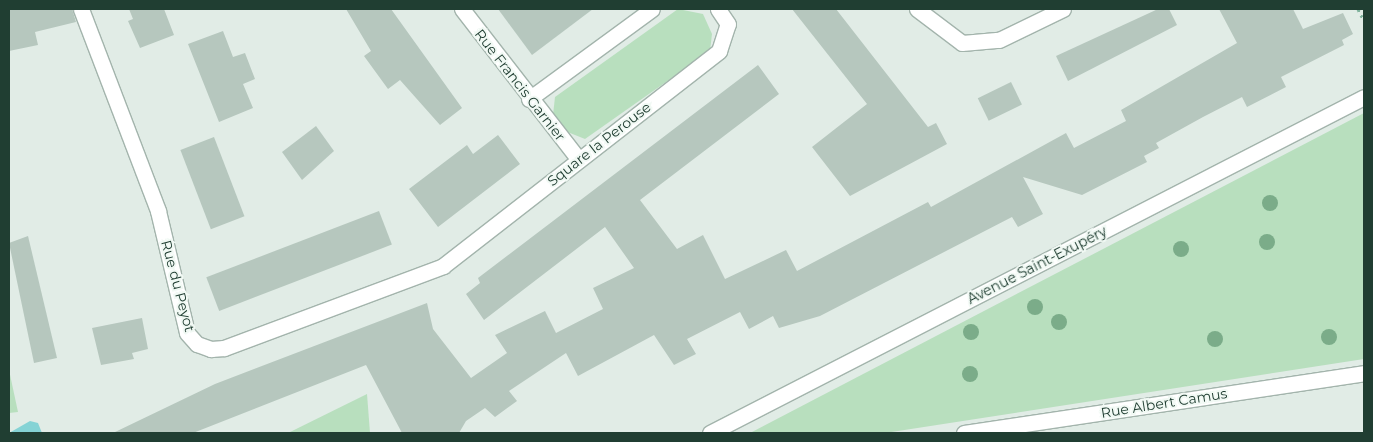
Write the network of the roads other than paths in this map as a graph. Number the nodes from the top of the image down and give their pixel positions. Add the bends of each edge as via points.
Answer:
1 (81, 9) edge
2 (462, 9) edge
3 (652, 9) edge
4 (718, 9) edge
5 (917, 9) edge
6 (1063, 9) edge
7 (1364, 98) edge
8 (529, 99) junction
9 (579, 160) junction
10 (442, 266) joint
11 (1364, 373) edge
12 (710, 433) edge
13 (964, 433) edge

1 - 10 street, Rue du Peyot via 158,211 187,333 197,344 224,348
2 - 8 street, Rue Francis Garnier
3 - 8 street
4 - 9 street, Square la Perouse via 728,24 719,51
5 - 6 street via 962,43 999,40
7 - 12 street, Avenue Saint-Exupéry
8 - 9 street, Rue Francis Garnier
9 - 10 street, Square la Perouse
11 - 13 street, Rue Albert Camus

